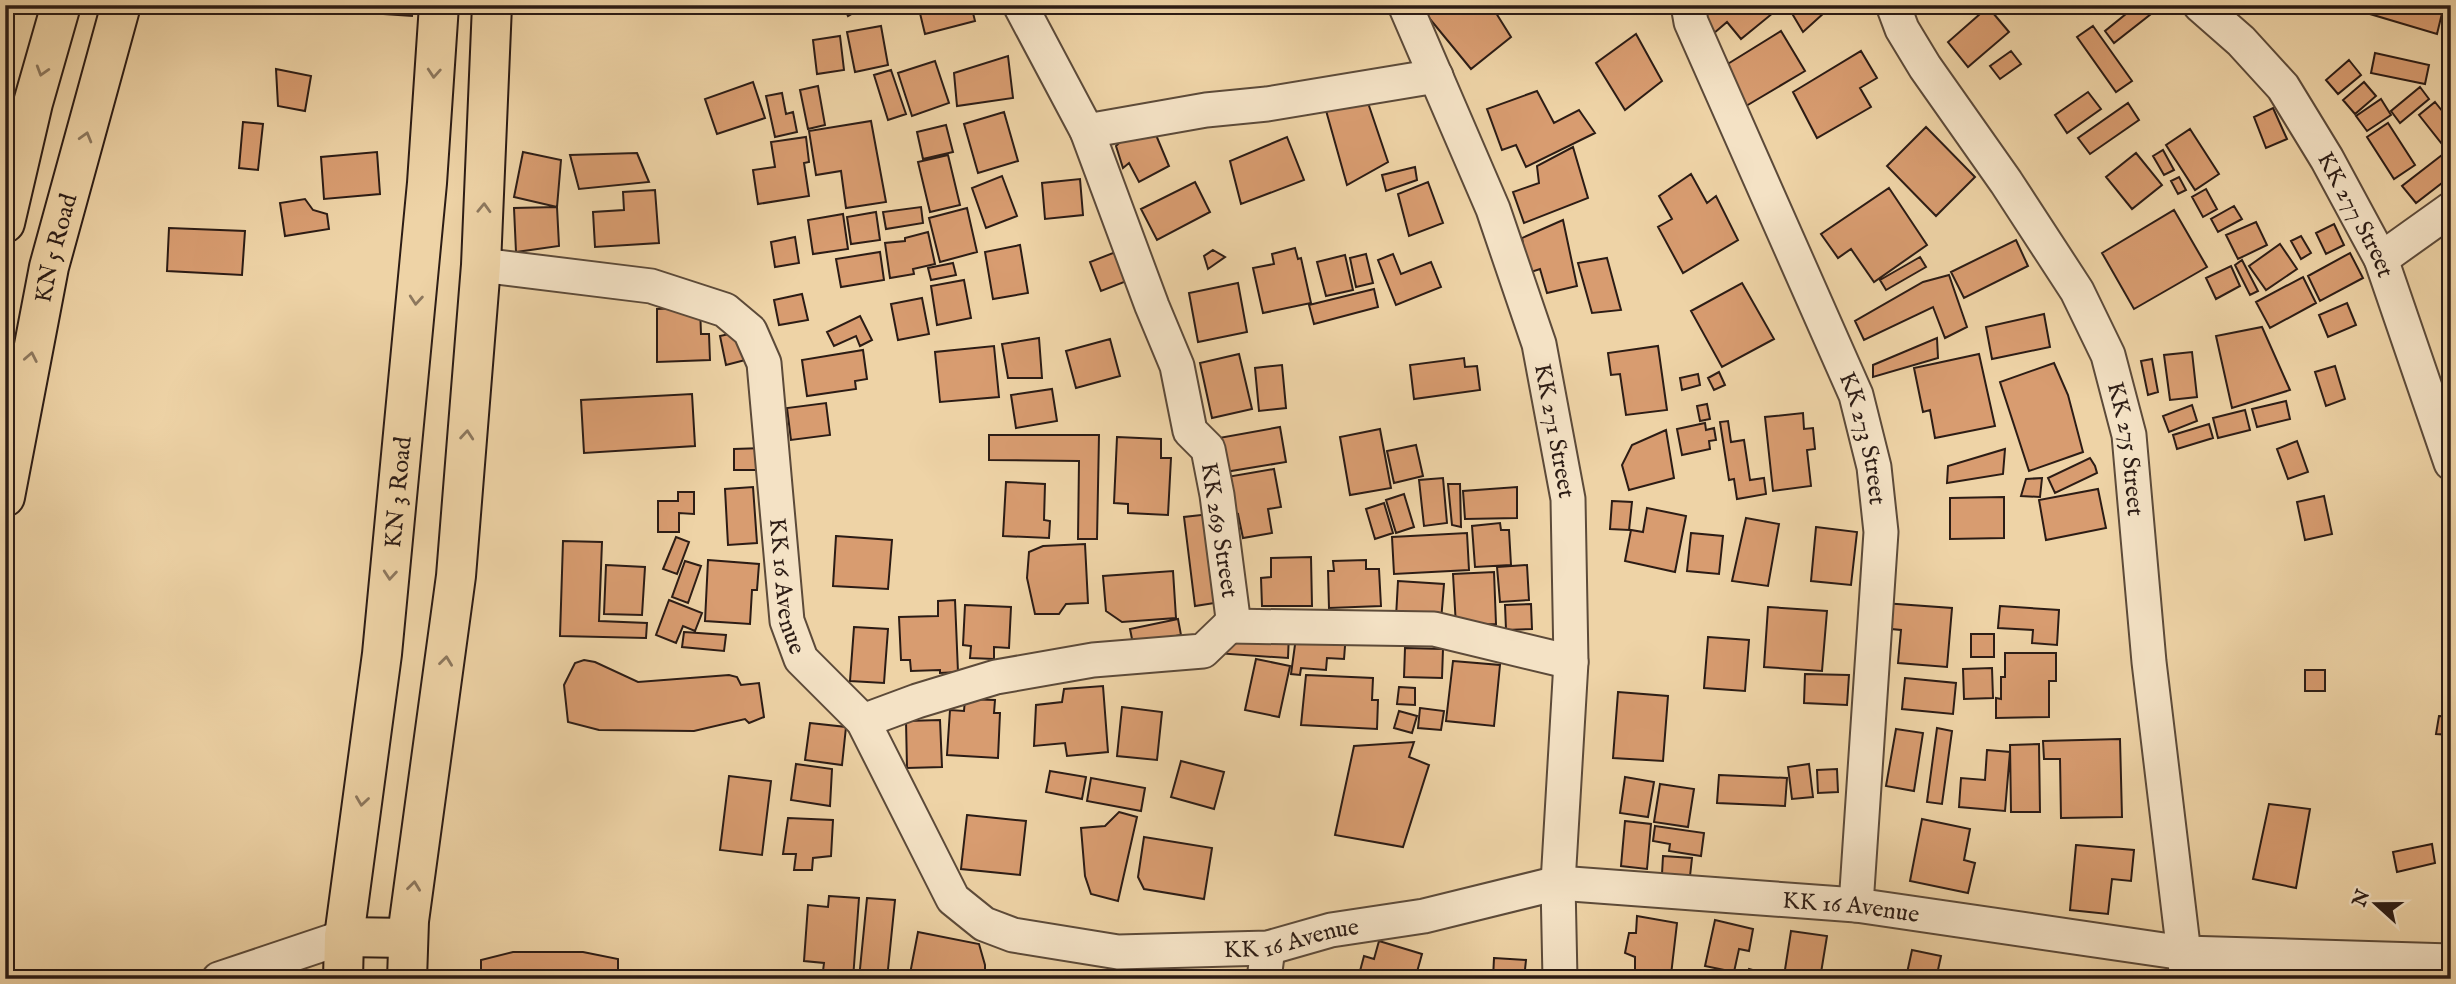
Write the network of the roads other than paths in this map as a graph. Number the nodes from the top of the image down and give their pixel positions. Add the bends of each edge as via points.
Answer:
1 (61, 5) edge
2 (121, 5) edge
3 (439, 5) edge
4 (492, 5) edge
5 (1020, 5) edge
6 (1405, 5) edge
7 (1688, 5) edge
8 (1893, 5) edge
9 (2200, 5) edge
10 (1436, 76) junction
11 (1087, 131) junction
12 (2451, 209) edge
13 (5, 223) edge
14 (2381, 259) junction
15 (481, 265) junction
16 (2451, 463) edge
17 (5, 497) edge
18 (1229, 626) junction
19 (1571, 663) junction
20 (863, 721) junction
21 (1559, 883) junction
22 (1856, 905) junction
23 (344, 937) junction
24 (408, 938) junction
25 (2451, 961) edge
26 (1266, 964) edge
27 (2185, 966) edge
28 (219, 979) edge
29 (343, 979) edge
30 (407, 979) edge
31 (1560, 979) edge

1 -> 13 main road
17 -> 2 main road, KN 5 Road via 49,267
3 -> 23 main road, KN 3 Road via 427,183 382,654
15 -> 4 main road
5 - 11 street, KK 269 Street
6 - 10 street, KK 271 Street
7 - 22 street, KK 273 Street via 1691,22 1856,395 1874,467 1881,532
8 - 27 street, KK 275 Street via 1925,67 2077,292 2108,355 2129,435 2149,662
9 - 14 street, KK 277 Street via 2283,87
10 - 11 street
10 - 19 street, KK 271 Street via 1493,209 1539,344 1568,499
11 - 18 street, KK 269 Street via 1177,366 1190,431 1208,449 1232,595
12 - 14 street
14 - 16 street, KK 277 Street
15 - 20 street, KK 16 Avenue via 651,286 725,310 750,331 764,363 787,621 801,659
24 -> 15 main road via 456,576
18 - 19 street via 1434,629
18 - 20 street, KK 269 Street via 1203,651 1093,660 996,677
19 - 21 street, KK 271 Street
20 - 26 street, KK 16 Avenue via 953,899 984,924 1013,935 1118,952
21 - 22 street, KK 16 Avenue
21 - 26 street, KK 16 Avenue via 1424,916 1331,930
21 - 31 street, KK 271 Street
22 - 27 street, KK 16 Avenue
23 - 24 main road
23 - 28 street
23 - 29 main road, KN 3 Road
24 - 30 main road
25 - 27 street, KK 16 Avenue

